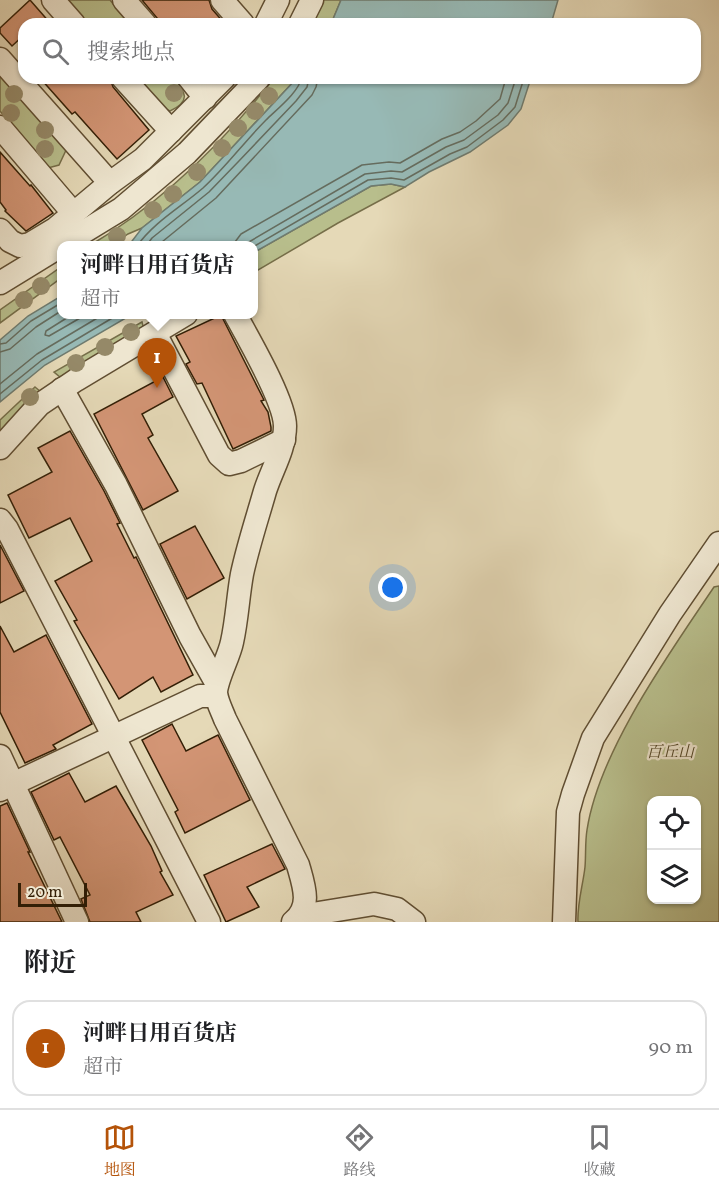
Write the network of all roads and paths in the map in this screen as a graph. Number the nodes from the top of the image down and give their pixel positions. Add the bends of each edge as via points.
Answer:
1 (52, 0) edge
2 (124, 0) edge
3 (222, 0) edge
4 (278, 0) edge
5 (312, 0) edge
6 (68, 18) edge
7 (140, 18) edge
8 (238, 18) edge
9 (269, 18) edge
10 (303, 18) edge
11 (0, 58) edge
12 (18, 78) edge
13 (23, 84) edge
14 (128, 84) edge
15 (194, 84) edge
16 (218, 84) edge
17 (253, 84) edge
18 (205, 98) junction
19 (0, 127) edge
20 (171, 131) junction
21 (110, 183) junction
22 (74, 214) junction
23 (0, 230) edge
24 (66, 241) edge
25 (57, 247) edge
26 (0, 282) edge
27 (179, 319) edge
28 (237, 319) edge
29 (155, 333) junction
30 (62, 389) junction
31 (284, 440) junction
32 (0, 448) edge
33 (0, 520) edge
34 (719, 543) edge
35 (217, 690) junction
36 (114, 735) junction
37 (0, 756) edge
38 (7, 786) edge
39 (297, 919) edge
40 (78, 922) edge
41 (209, 922) edge
42 (414, 922) edge
43 (564, 922) edge

1 - 6 street
2 - 7 street
3 - 8 street
4 - 9 street
5 - 10 street
11 - 12 street
13 - 21 street
14 - 20 street
15 - 18 street
16 - 18 street
17 - 24 street via 187,153 129,202
18 - 20 street
19 - 22 street
20 - 21 street via 143,159
21 - 22 street
22 - 23 street via 55,229 21,246
25 - 26 street
27 - 29 street
28 - 31 street via 279,403 285,424
29 - 30 street
29 - 31 street via 219,455 229,464
30 - 32 street via 39,405
30 - 35 street via 116,485
31 - 35 street via 250,538 234,634
33 - 36 street
34 - 43 street via 593,738 568,812
35 - 36 street
35 - 39 street via 225,719 298,865 305,904
36 - 38 street
36 - 41 street
37 - 38 street
38 - 40 street
39 - 42 street via 374,904 397,909

